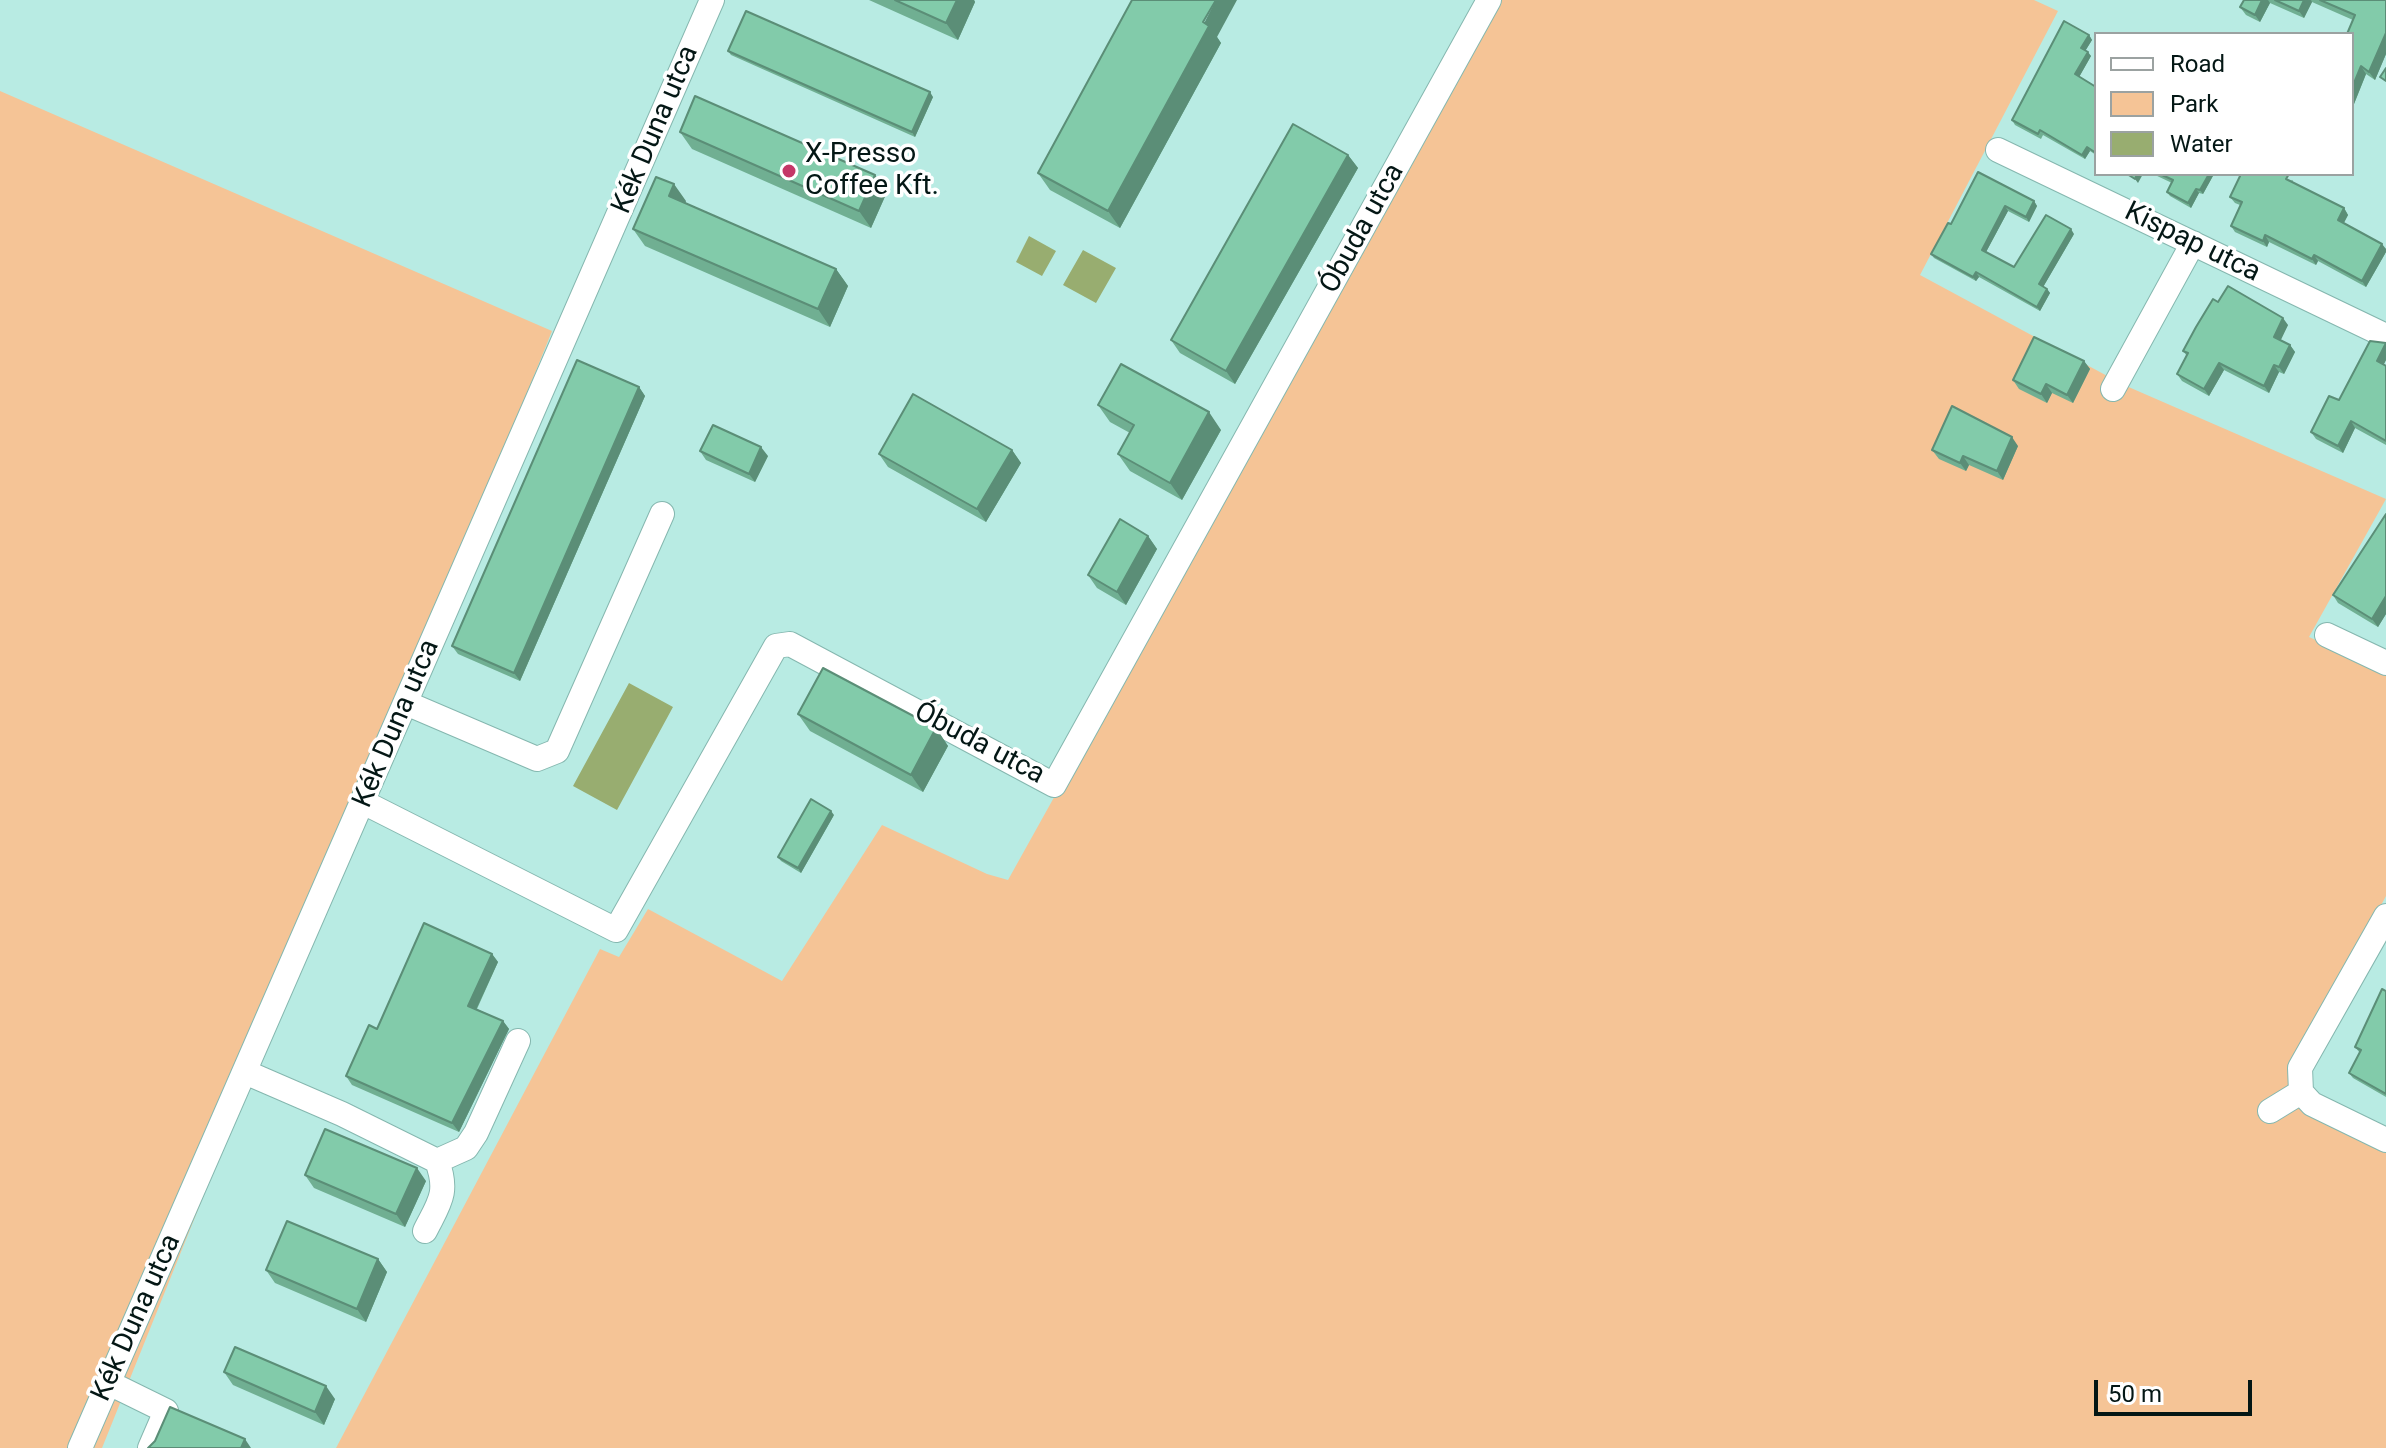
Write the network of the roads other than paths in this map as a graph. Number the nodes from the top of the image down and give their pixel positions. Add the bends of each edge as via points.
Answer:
1 (712, 0) edge
2 (1489, 0) edge
3 (1998, 150) dead end
4 (2193, 243) junction
5 (2386, 336) edge
6 (2113, 389) dead end
7 (662, 514) dead end
8 (2327, 635) dead end
9 (2386, 663) edge
10 (406, 703) junction
11 (363, 802) junction
12 (2386, 916) edge
13 (518, 1041) dead end
14 (245, 1072) junction
15 (2301, 1092) junction
16 (2270, 1111) dead end
17 (2386, 1140) edge
18 (437, 1161) junction
19 (425, 1231) dead end
20 (109, 1383) junction
21 (80, 1448) edge
22 (150, 1448) edge

1 - 10 street, Kék Duna utca
2 - 11 street, Óbuda utca via 1054,785 790,644 776,646 616,930
3 - 4 street, Kispap utca
4 - 5 street, Kispap utca
4 - 6 street
7 - 10 street via 557,751 537,759
8 - 9 street
10 - 11 street, Kék Duna utca
11 - 14 street, Kék Duna utca
12 - 15 street via 2300,1068
13 - 18 street via 466,1148
14 - 18 street
14 - 20 street, Kék Duna utca
15 - 16 street
15 - 17 street via 2312,1104
18 - 19 street via 443,1196
20 - 21 street, Kék Duna utca
20 - 22 street via 166,1411

